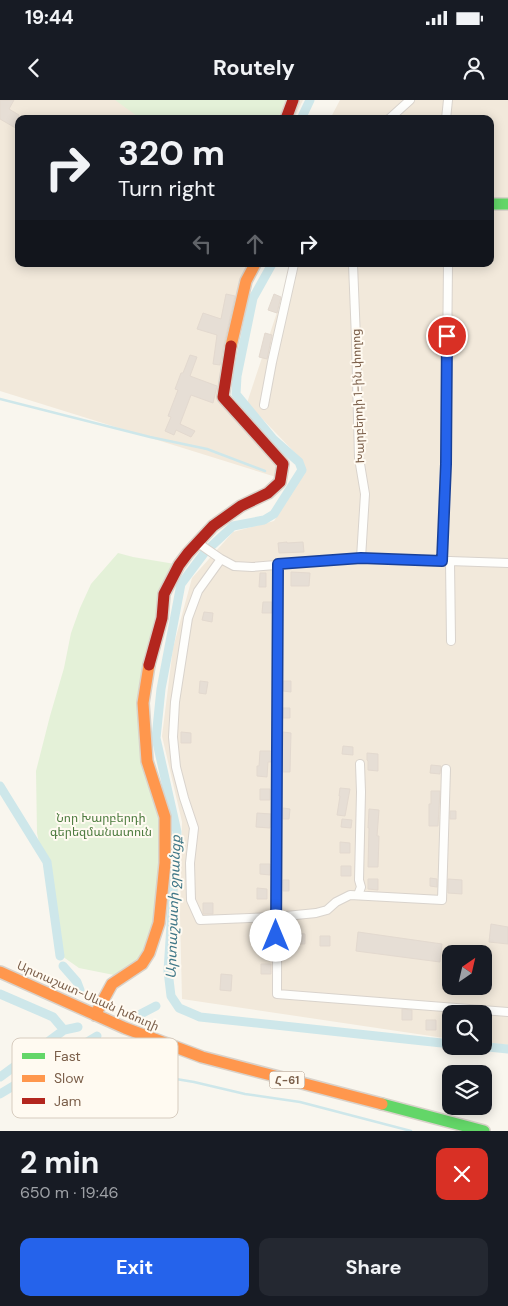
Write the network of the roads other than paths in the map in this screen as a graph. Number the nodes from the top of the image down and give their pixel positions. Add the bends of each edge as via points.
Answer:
1 (293, 100) edge
2 (410, 100) edge
3 (448, 100) edge
4 (287, 115) edge
5 (393, 115) edge
6 (446, 115) edge
7 (494, 204) edge
8 (508, 204) edge
9 (254, 267) edge
10 (293, 267) edge
11 (353, 267) edge
12 (448, 267) edge
13 (264, 405) dead end
14 (198, 544) junction
15 (361, 558) junction
16 (221, 559) junction
17 (442, 561) junction
18 (450, 561) junction
19 (508, 563) edge
20 (278, 564) junction
21 (451, 641) dead end
22 (360, 764) dead end
23 (446, 769) dead end
24 (358, 895) junction
25 (276, 917) junction
26 (0, 972) edge
27 (508, 1012) edge
28 (95, 1015) junction
29 (148, 1038) edge
30 (178, 1049) edge
31 (484, 1131) edge

1 - 4 street
2 - 5 street
3 - 6 street
7 - 8 street
9 - 14 street via 246,281 223,397 283,464 280,482 268,493 241,506 213,526
10 - 13 street
11 - 15 street, Խարբերդի 1-ին փողոց via 359,458 365,494
12 - 17 street
14 - 16 street
14 - 28 street via 179,565 164,594 162,618 143,703 147,761 165,817 165,863 159,923 150,953 142,964 112,984
15 - 17 street
15 - 20 street
16 - 20 street via 234,566
16 - 25 street via 198,591 188,618 175,702 173,737 176,767 194,828 190,863 191,900 200,920
17 - 18 street
18 - 19 street
18 - 21 street
20 - 25 street
22 - 24 street via 361,887
23 - 24 street via 442,900
24 - 25 street via 350,895 316,914
25 - 27 street via 277,994
26 - 28 street, Արտաշատ-Սևան խճուղի / Հ-61
28 - 29 street, Արտաշատ-Սևան խճուղի / Հ-61
30 - 31 street, Արտաշատ-Սևան խճուղի / Հ-61

